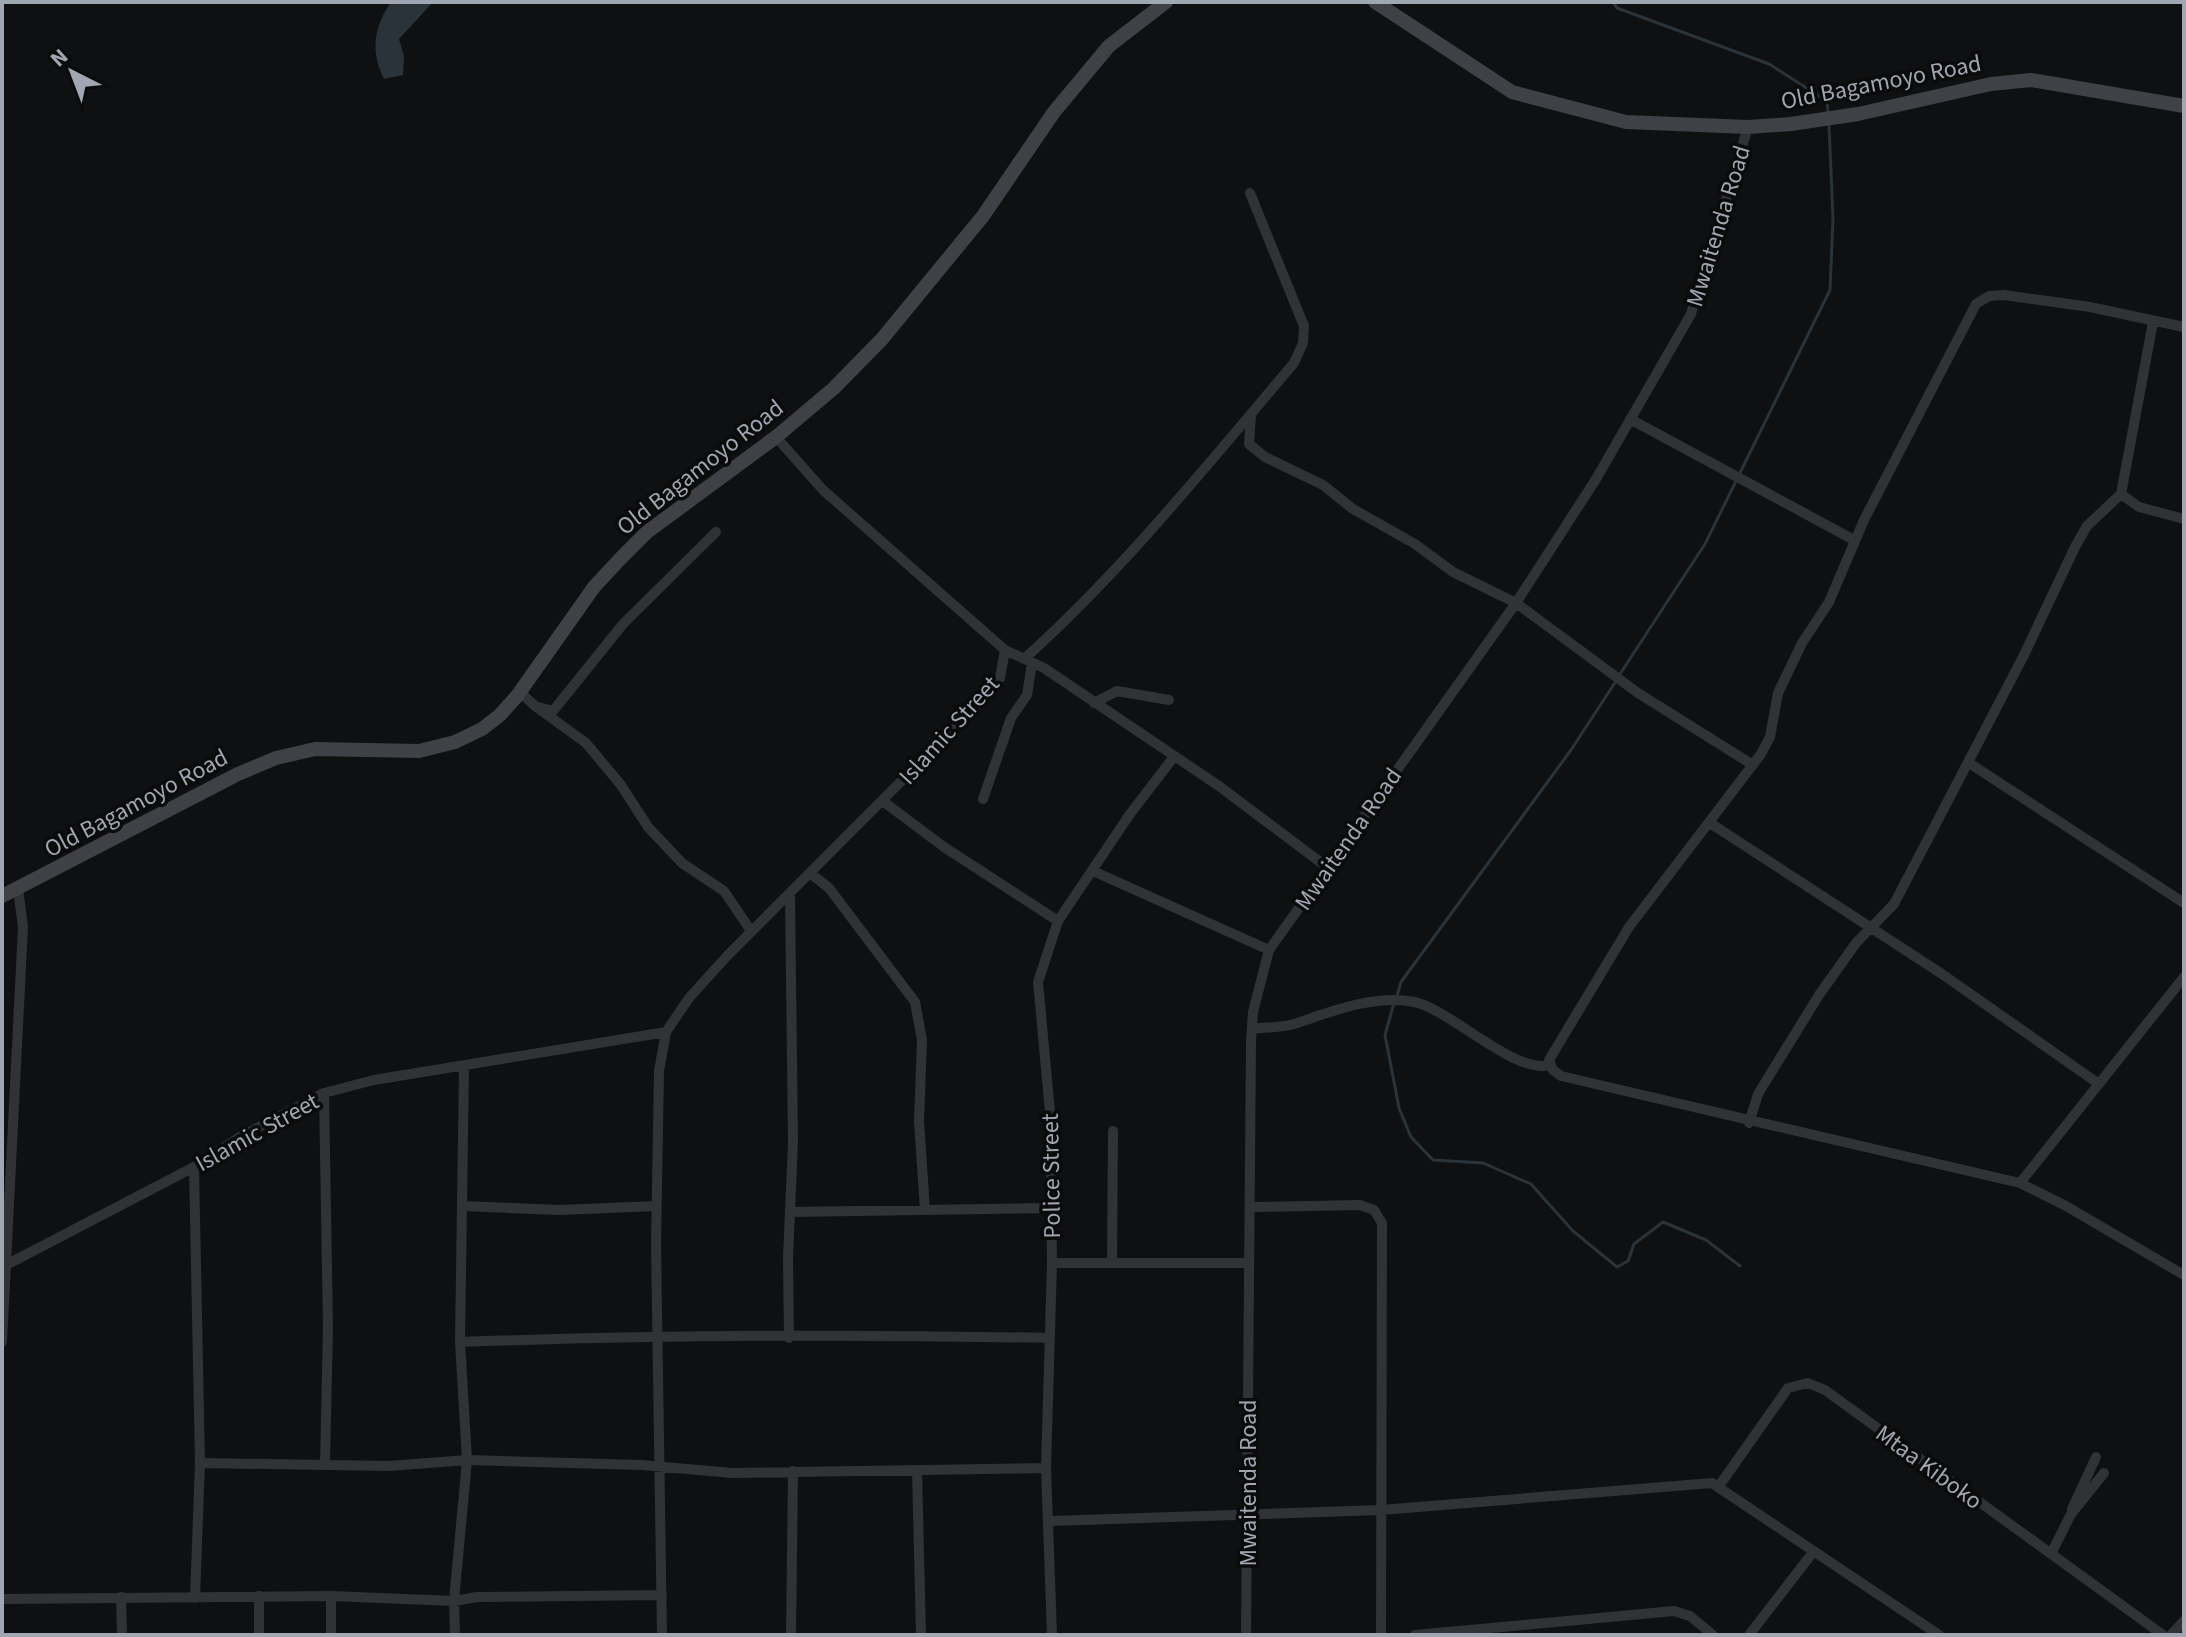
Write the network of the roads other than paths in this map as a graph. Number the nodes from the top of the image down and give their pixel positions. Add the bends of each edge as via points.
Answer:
1 (1166, 2) edge
2 (1375, 2) edge
3 (2184, 106) edge
4 (1748, 127) junction
5 (1250, 193) dead end
6 (2153, 322) junction
7 (2184, 327) edge
8 (1251, 414) junction
9 (1630, 419) junction
10 (776, 437) junction
11 (2121, 494) junction
12 (2184, 519) edge
13 (716, 532) dead end
14 (1854, 540) junction
15 (1516, 603) junction
16 (1005, 650) junction
17 (1028, 661) junction
18 (520, 692) junction
19 (1169, 700) dead end
20 (1094, 703) junction
21 (535, 706) junction
22 (1173, 758) junction
23 (1969, 763) junction
24 (1753, 765) junction
25 (983, 799) dead end
26 (884, 802) junction
27 (1710, 823) junction
28 (1328, 868) junction
29 (1093, 871) junction
30 (810, 873) junction
31 (18, 889) junction
32 (2, 896) edge
33 (790, 896) junction
34 (2184, 903) edge
35 (1058, 921) junction
36 (1871, 928) junction
37 (751, 931) junction
38 (1269, 950) junction
39 (2184, 977) edge
40 (1252, 1029) junction
41 (666, 1032) junction
42 (1550, 1065) junction
43 (464, 1067) junction
44 (2099, 1084) junction
45 (324, 1093) junction
46 (1749, 1123) junction
47 (1113, 1131) dead end
48 (194, 1167) junction
49 (7, 1175) edge
50 (2020, 1183) junction
51 (463, 1206) junction
52 (657, 1206) junction
53 (1252, 1207) junction
54 (1049, 1208) junction
55 (925, 1210) junction
56 (790, 1212) junction
57 (1112, 1262) junction
58 (1052, 1263) junction
59 (1249, 1263) junction
60 (8, 1264) junction
61 (2184, 1275) edge
62 (660, 1335) junction
63 (789, 1338) junction
64 (1050, 1338) junction
65 (2, 1342) edge
66 (460, 1342) junction
67 (2096, 1457) dead end
68 (467, 1460) junction
69 (200, 1463) junction
70 (325, 1464) junction
71 (661, 1467) junction
72 (1046, 1468) junction
73 (917, 1470) junction
74 (793, 1471) junction
75 (2104, 1473) dead end
76 (1719, 1486) junction
77 (1381, 1510) junction
78 (1249, 1513) junction
79 (2071, 1514) junction
80 (1051, 1521) junction
81 (1814, 1551) junction
82 (2051, 1554) junction
83 (662, 1595) junction
84 (259, 1596) junction
85 (331, 1596) junction
86 (121, 1597) junction
87 (195, 1598) junction
88 (2, 1599) edge
89 (454, 1601) junction
90 (2184, 1621) edge
91 (1922, 1623) junction
92 (122, 1635) edge
93 (259, 1635) edge
94 (331, 1635) edge
95 (455, 1635) edge
96 (662, 1635) edge
97 (791, 1635) edge
98 (921, 1635) edge
99 (1052, 1635) edge
100 (1246, 1635) edge
101 (1381, 1635) edge
102 (1415, 1635) edge
103 (1713, 1635) edge
104 (1749, 1635) edge
105 (1913, 1635) edge
106 (1939, 1635) edge
107 (2163, 1635) edge
108 (2171, 1635) edge

1 - 10 street, Old Bagamoyo Road via 1109,46 1054,112 983,216 882,339
2 - 4 street, Old Bagamoyo Road via 1512,92 1626,122
3 - 4 street, Old Bagamoyo Road via 2031,80 1953,91 1858,114
4 - 9 street, Mwaitenda Road via 1691,314
5 - 8 street via 1304,326 1294,363
6 - 7 street
6 - 11 street
6 - 14 street via 2004,295 1982,299
8 - 15 street via 1249,444 1265,457 1323,485 1453,572
8 - 17 street
9 - 14 street
9 - 15 street, Mwaitenda Road
10 - 16 street, Islamic Street via 823,490
10 - 18 street, Old Bagamoyo Road via 647,532 594,587
11 - 12 street via 2139,507
11 - 23 street via 2081,537
13 - 21 street via 623,624 563,703 553,711
14 - 24 street via 1829,602 1778,693 1770,737
15 - 24 street via 1638,693
15 - 28 street, Mwaitenda Road
16 - 17 street
16 - 26 street, Islamic Street via 1005,666 990,692
17 - 20 street
17 - 25 street via 1027,695 1011,718
18 - 21 street
18 - 31 street, Old Bagamoyo Road via 482,729 455,742 419,751 315,749 276,758
19 - 20 street via 1117,691
20 - 22 street
21 - 37 street via 586,743 648,827 682,863 724,891
22 - 28 street via 1238,799
22 - 29 street, Police Street
23 - 34 street
23 - 36 street via 1894,904
24 - 27 street
26 - 30 street, Islamic Street
26 - 35 street
27 - 36 street
27 - 42 street via 1621,939 1550,1055
28 - 38 street, Mwaitenda Road
29 - 35 street, Police Street
29 - 38 street
30 - 33 street, Islamic Street
30 - 55 street via 829,888 915,1002 922,1040 919,1121
31 - 32 street, Old Bagamoyo Road
31 - 49 street via 23,927
33 - 37 street, Islamic Street
33 - 56 street
35 - 54 street, Police Street via 1038,982 1050,1112
36 - 44 street
36 - 46 street via 1774,1065
37 - 41 street, Islamic Street via 689,998
38 - 40 street, Mwaitenda Road
39 - 44 street
40 - 42 street via 1401,1000 1441,1012 1501,1050 1536,1065
40 - 53 street, Mwaitenda Road
41 - 43 street, Islamic Street
41 - 52 street, Islamic Street via 659,1071
42 - 46 street via 1561,1076
43 - 45 street, Islamic Street
43 - 51 street
44 - 50 street
45 - 48 street, Islamic Street
45 - 70 street
46 - 50 street
47 - 57 street
48 - 60 street, Islamic Street
48 - 69 street
49 - 60 street
50 - 61 street
51 - 52 street
51 - 66 street
52 - 62 street, Islamic Street
53 - 59 street, Mwaitenda Road
53 - 77 street via 1360,1205 1380,1217
54 - 55 street
54 - 58 street, Police Street
55 - 56 street
56 - 63 street
57 - 58 street
57 - 59 street
58 - 64 street, Police Street
59 - 78 street, Mwaitenda Road
60 - 65 street
62 - 63 street
62 - 66 street
62 - 71 street, Islamic Street
63 - 64 street
64 - 72 street, Police Street
66 - 68 street
67 - 79 street
68 - 70 street
68 - 71 street
68 - 89 street
69 - 70 street
69 - 87 street
71 - 74 street
71 - 83 street, Islamic Street
72 - 73 street
72 - 80 street, Police Street
73 - 74 street
73 - 98 street
74 - 97 street
75 - 79 street
76 - 77 street via 1704,1482
76 - 81 street
76 - 82 street, Mtaa Kiboko via 1788,1388 1808,1383 1825,1390
77 - 78 street
77 - 101 street
78 - 80 street
78 - 100 street, Mwaitenda Road
79 - 82 street
80 - 99 street, Police Street
81 - 91 street
81 - 104 street
82 - 107 street, Mtaa Kiboko
83 - 89 street
83 - 96 street, Islamic Street
84 - 85 street
84 - 87 street
84 - 93 street
85 - 89 street
85 - 94 street
86 - 87 street
86 - 88 street
86 - 92 street
89 - 95 street
90 - 108 street
91 - 105 street
91 - 106 street
102 - 103 street via 1674,1611 1690,1616

